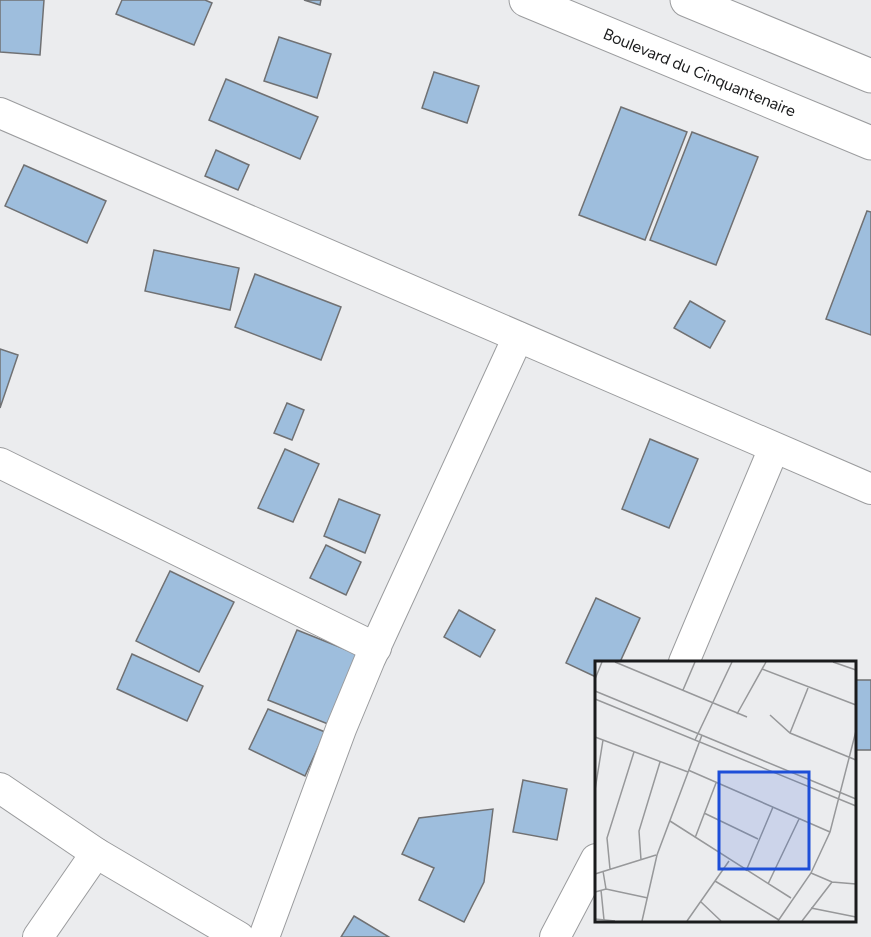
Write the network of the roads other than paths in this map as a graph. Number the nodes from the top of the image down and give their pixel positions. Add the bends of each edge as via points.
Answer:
1 (526, 0) edge
2 (687, 0) edge
3 (871, 76) edge
4 (0, 113) edge
5 (871, 143) edge
6 (518, 337) junction
7 (774, 448) junction
8 (0, 463) edge
9 (871, 489) edge
10 (376, 648) junction
11 (685, 661) edge
12 (0, 788) edge
13 (96, 853) junction
14 (595, 863) edge
15 (38, 937) edge
16 (239, 937) edge
17 (264, 937) edge
18 (555, 937) edge

1 - 5 main road, Boulevard du Cinquantenaire
2 - 3 main road
4 - 6 street
6 - 7 street
6 - 10 street
7 - 9 street
7 - 11 street
8 - 10 street
10 - 17 street via 341,729
12 - 13 street
13 - 15 street
13 - 16 street
14 - 18 street

